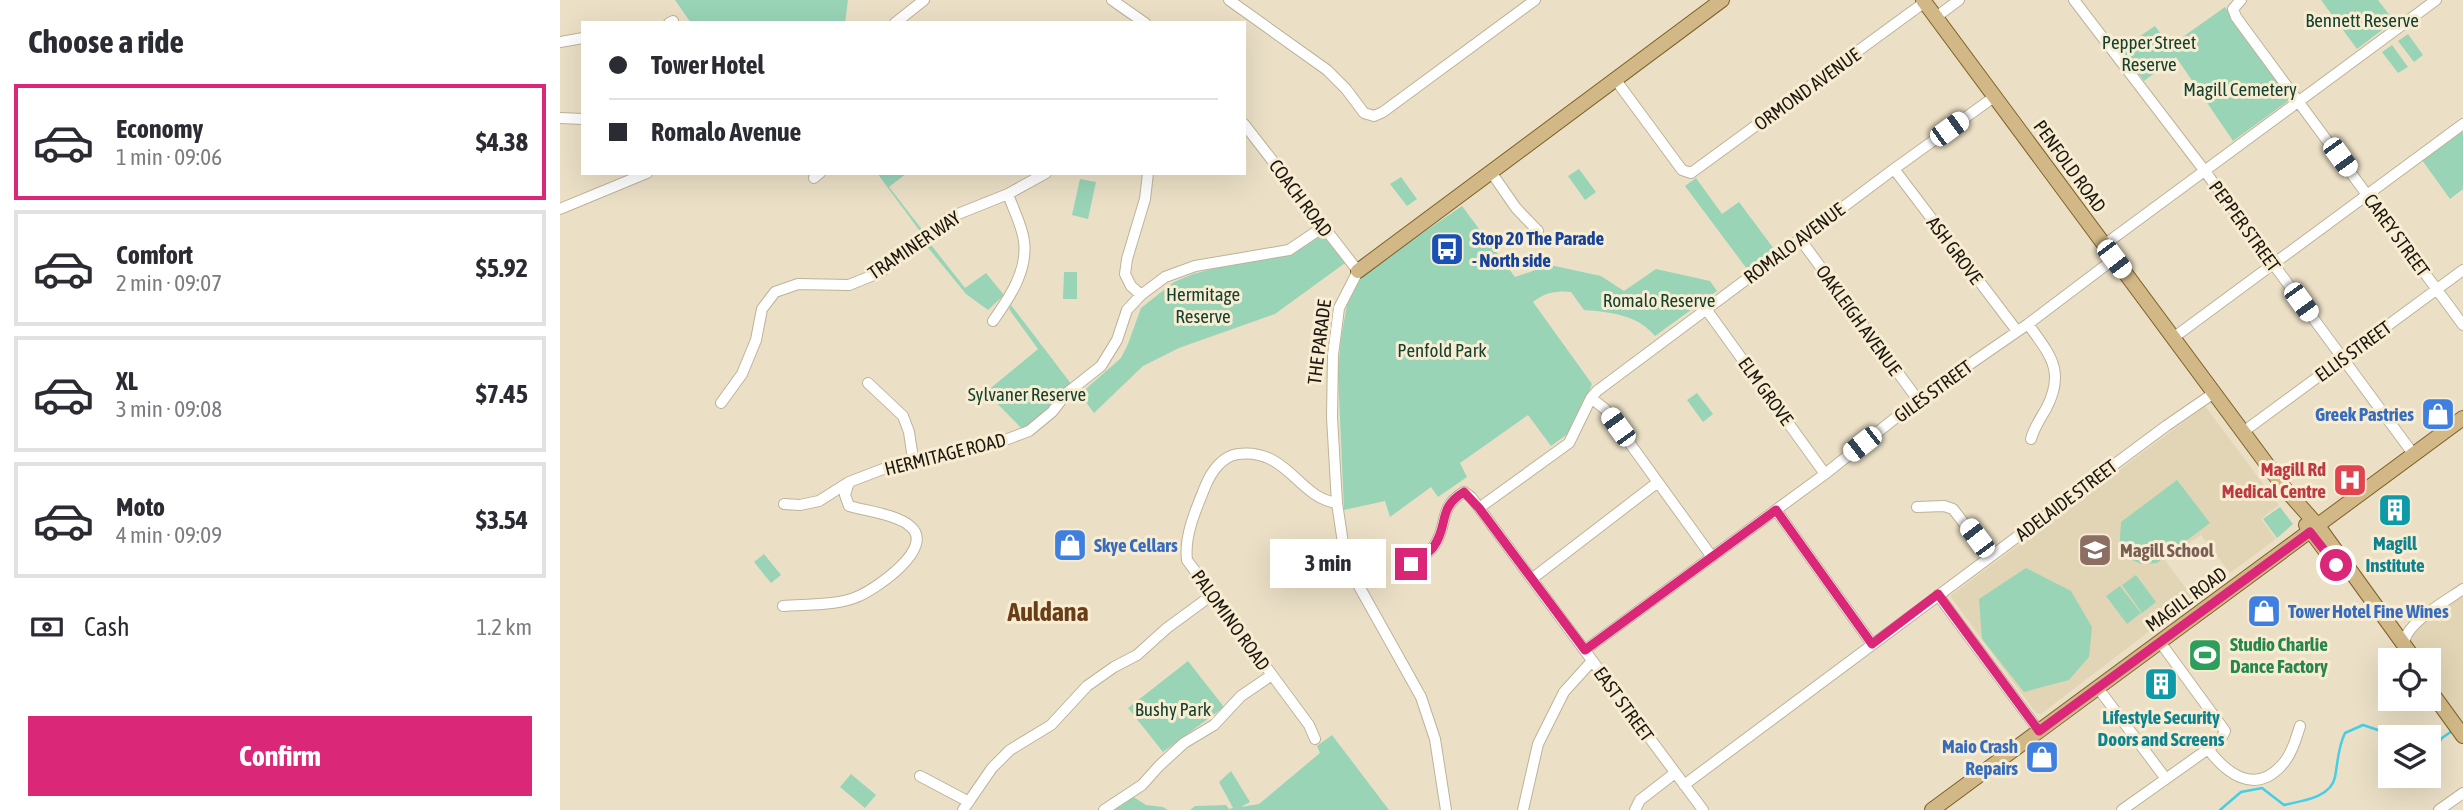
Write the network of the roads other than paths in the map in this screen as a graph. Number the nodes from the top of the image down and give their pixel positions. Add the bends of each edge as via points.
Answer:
1 (924, 0) edge
2 (1112, 0) edge
3 (1229, 0) edge
4 (1535, 0) edge
5 (1959, 0) edge
6 (2074, 0) edge
7 (2436, 0) edge
8 (1718, 1) edge
9 (1924, 1) edge
10 (2237, 4) edge
11 (1936, 17) junction
12 (898, 21) edge
13 (1142, 21) edge
14 (581, 38) edge
15 (560, 42) edge
16 (1615, 79) junction
17 (1994, 97) junction
18 (2299, 102) junction
19 (560, 118) edge
20 (581, 119) edge
21 (2463, 124) edge
22 (1246, 127) edge
23 (1894, 169) junction
24 (2204, 170) junction
25 (1491, 172) junction
26 (643, 175) edge
27 (1042, 175) edge
28 (1148, 175) edge
29 (1008, 194) junction
30 (2368, 194) junction
31 (560, 209) edge
32 (1323, 227) junction
33 (1538, 231) dead end
34 (1800, 239) junction
35 (2104, 245) junction
36 (2114, 259) junction
37 (2273, 264) junction
38 (2463, 270) edge
39 (1358, 271) junction
40 (2436, 289) junction
41 (1141, 295) junction
42 (1706, 309) junction
43 (993, 321) dead end
44 (2028, 324) junction
45 (2463, 325) edge
46 (2017, 331) junction
47 (2173, 338) junction
48 (2342, 358) junction
49 (868, 383) dead end
50 (2214, 393) junction
51 (1591, 398) junction
52 (1918, 400) junction
53 (721, 403) dead end
54 (2463, 418) edge
55 (2242, 432) junction
56 (2031, 439) dead end
57 (2414, 455) junction
58 (913, 459) junction
59 (1825, 474) junction
60 (849, 482) junction
61 (1658, 482) junction
62 (1337, 503) junction
63 (784, 504) dead end
64 (1917, 507) dead end
65 (1479, 508) junction
66 (1776, 510) junction
67 (2314, 529) junction
68 (1712, 557) junction
69 (1990, 557) junction
70 (1411, 564) dead end
71 (1532, 578) junction
72 (2463, 589) edge
73 (1938, 594) junction
74 (1212, 595) junction
75 (783, 607) dead end
76 (2411, 626) junction
77 (2393, 629) junction
78 (2160, 642) junction
79 (1872, 644) junction
80 (2404, 644) junction
81 (2399, 648) edge
82 (2407, 648) edge
83 (1585, 650) junction
84 (1592, 661) junction
85 (1272, 676) junction
86 (2098, 688) junction
87 (2441, 694) edge
88 (2441, 706) edge
89 (2463, 724) edge
90 (2300, 726) dead end
91 (2039, 731) junction
92 (2463, 736) edge
93 (1315, 739) dead end
94 (2208, 748) junction
95 (1675, 773) junction
96 (920, 776) dead end
97 (2166, 779) junction
98 (1684, 785) junction
99 (2463, 793) edge
100 (966, 806) edge
101 (1940, 808) edge
102 (1104, 810) edge
103 (1446, 810) edge
104 (1523, 810) edge
105 (1635, 810) edge
106 (1703, 810) edge
107 (2122, 810) edge
108 (2440, 810) edge

1 - 12 street
2 - 13 street
3 - 4 street via 1326,71 1370,116 1382,113
5 - 11 street
6 - 24 street, PEPPER STREET
7 - 18 street
8 - 16 main road, THE PARADE
9 - 11 main road, PENFOLD ROAD
9 - 16 street, ORMOND AVENUE via 1688,173
10 - 18 street, CAREY STREET via 2236,17
11 - 17 main road, PENFOLD ROAD
14 - 15 street
16 - 25 main road, THE PARADE
17 - 23 street, ROMALO AVENUE
17 - 35 main road, PENFOLD ROAD
18 - 24 street
18 - 30 street, CAREY STREET
19 - 20 street
21 - 30 street
22 - 32 street, COACH ROAD
23 - 34 street, ROMALO AVENUE
23 - 46 street, ASH GROVE
24 - 35 street
24 - 37 street, PEPPER STREET
25 - 33 street
25 - 39 main road, THE PARADE
26 - 31 street
27 - 29 street, TRAMINER WAY
28 - 41 street via 1125,274
29 - 43 street via 1024,241 1023,261 1017,282
29 - 53 street, TRAMINER WAY via 948,218 881,272 849,285 798,284 775,292 762,309 742,374
30 - 37 street
30 - 40 street, CAREY STREET
32 - 39 street, COACH ROAD
32 - 41 street, HERMITAGE ROAD via 1289,250 1195,266 1165,277
34 - 42 street, ROMALO AVENUE
34 - 52 street, OAKLEIGH AVENUE
35 - 36 main road, PENFOLD ROAD
36 - 44 street, GILES STREET
36 - 47 main road, PENFOLD ROAD
37 - 47 street
37 - 48 street, PEPPER STREET
38 - 40 street, ELLIS STREET
39 - 62 street, THE PARADE via 1339,307 1333,355
40 - 45 street, CAREY STREET
40 - 48 street, ELLIS STREET
41 - 58 street, HERMITAGE ROAD via 1127,310 1117,340 1101,366 1029,431 968,450
42 - 51 street, ROMALO AVENUE
42 - 59 street, ELM GROVE
44 - 46 street, GILES STREET
44 - 56 street via 2055,366 2057,381
46 - 52 street, GILES STREET
47 - 50 main road, PENFOLD ROAD
48 - 55 street, ELLIS STREET
48 - 57 street, PEPPER STREET
49 - 58 street via 903,416
50 - 55 main road, PENFOLD ROAD
50 - 69 street, ADELAIDE STREET
51 - 61 street via 1605,409
51 - 65 street, ROMALO AVENUE via 1569,443
52 - 59 street, GILES STREET
54 - 57 main road, MAGILL ROAD
55 - 67 main road, PENFOLD ROAD
57 - 67 main road, MAGILL ROAD
58 - 60 street, HERMITAGE ROAD
59 - 66 street, GILES STREET
60 - 63 street, HERMITAGE ROAD via 819,501
60 - 75 street via 845,495 849,506 900,520 913,528 916,547 881,583 858,597
61 - 68 street
61 - 71 street
62 - 74 street, PALOMINO ROAD via 1321,497 1273,458 1250,452 1229,455 1206,483 1185,547 1187,560
62 - 103 street, THE PARADE via 1346,563 1429,718
64 - 69 street via 1953,509
65 - 70 street, EAST STREET via 1464,492 1453,499 1435,546
65 - 71 street, EAST STREET
66 - 68 street, GILES STREET
66 - 79 street
67 - 77 main road
67 - 78 main road, MAGILL ROAD
67 - 81 main road
68 - 83 street, GILES STREET
69 - 73 street, ADELAIDE STREET
71 - 83 street, EAST STREET
72 - 76 street
73 - 79 street, ADELAIDE STREET
73 - 91 street
74 - 85 street, PALOMINO ROAD
74 - 100 street via 1136,655 1087,686 1051,725 1010,750
76 - 77 street
76 - 80 street
77 - 80 main road
78 - 86 main road, MAGILL ROAD
78 - 94 street via 2224,728 2221,739
79 - 98 street, ADELAIDE STREET
80 - 82 main road
83 - 84 street, EAST STREET
84 - 95 street, EAST STREET
84 - 104 street via 1564,692 1538,744
85 - 93 street, PALOMINO ROAD
85 - 102 street via 1184,743 1142,785
86 - 91 main road, MAGILL ROAD
86 - 97 street
87 - 89 main road
88 - 92 main road
90 - 94 street via 2283,765 2270,775 2239,777
91 - 101 main road, MAGILL ROAD
94 - 97 street
95 - 98 street, EAST STREET
95 - 105 street via 1640,800
96 - 100 street
97 - 107 street
98 - 106 street, EAST STREET
99 - 108 street

